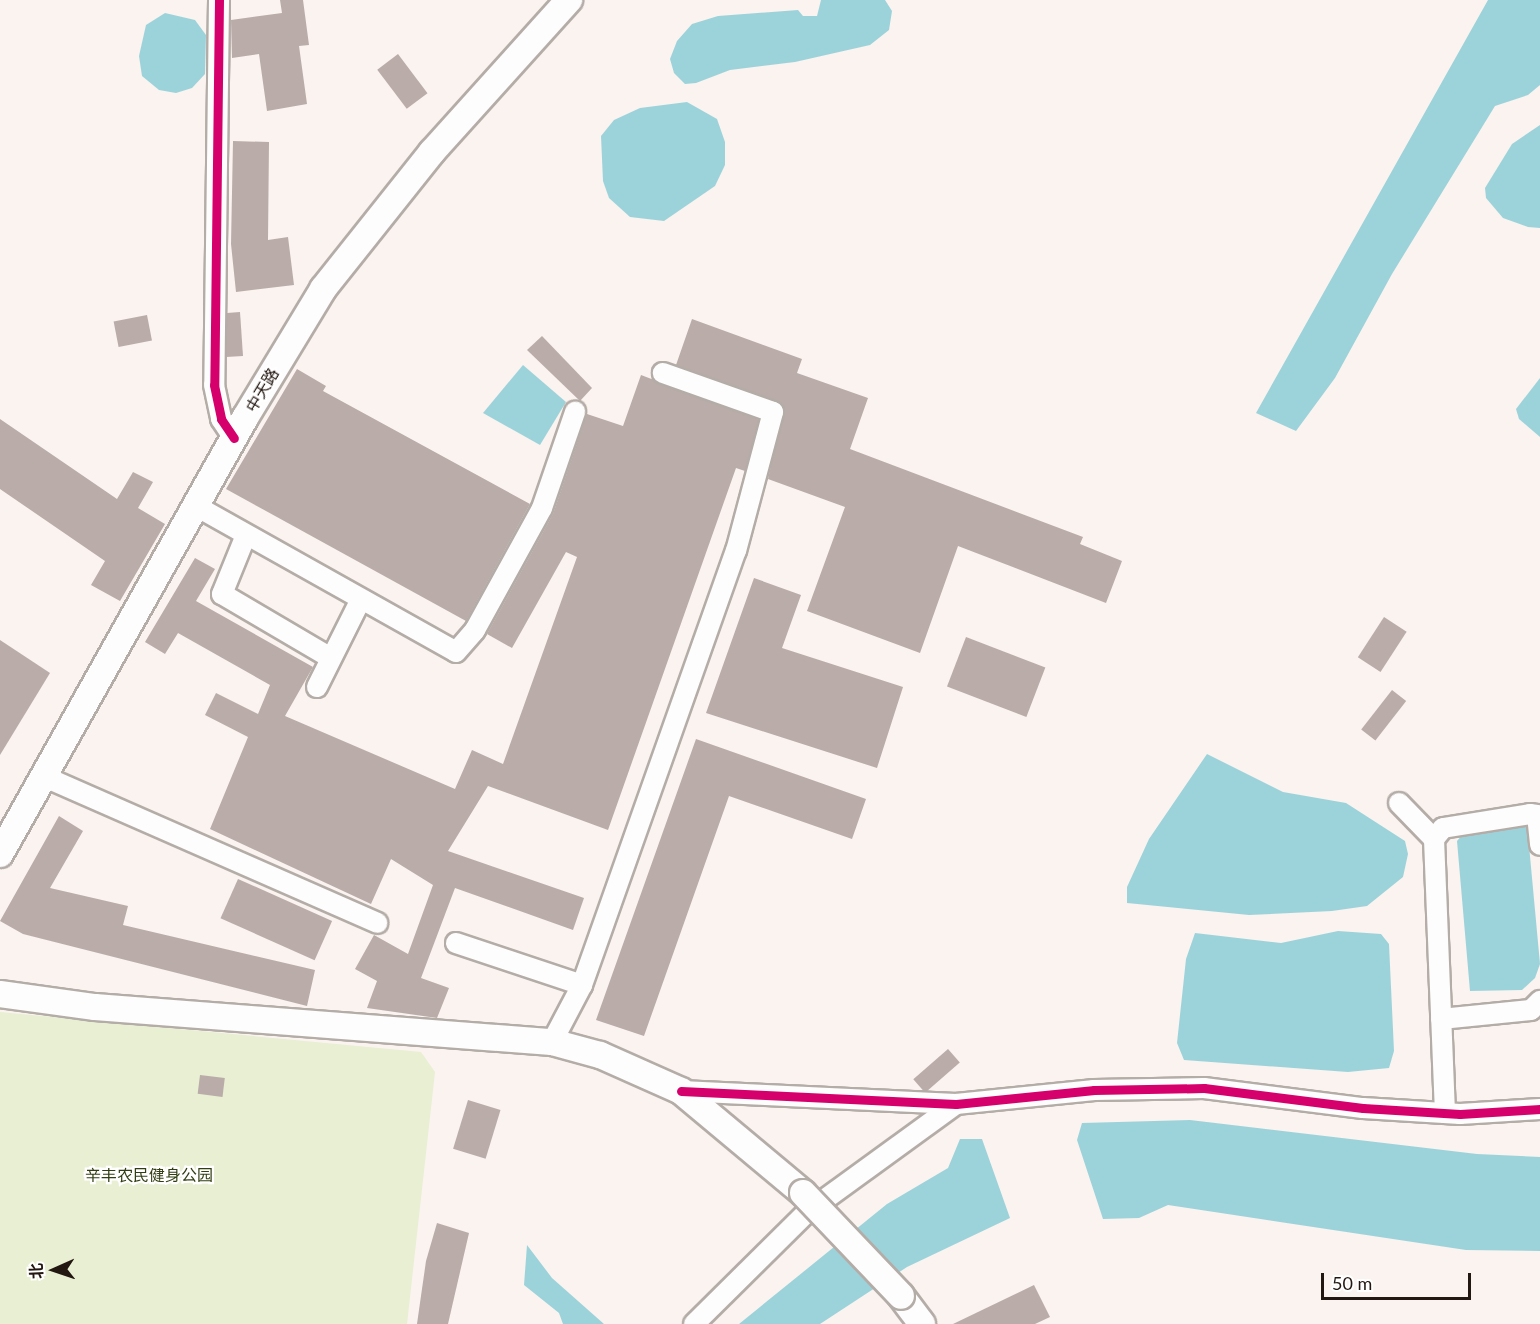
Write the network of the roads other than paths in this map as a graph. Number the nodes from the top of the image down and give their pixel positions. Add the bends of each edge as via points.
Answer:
1 (219, 0) edge
2 (569, 0) edge
3 (663, 372) dead end
4 (574, 412) dead end
5 (234, 438) junction
6 (196, 506) junction
7 (246, 535) junction
8 (361, 599) junction
9 (331, 658) junction
10 (316, 687) dead end
11 (45, 777) junction
12 (1399, 803) dead end
13 (1434, 839) junction
14 (1540, 845) edge
15 (0, 854) edge
16 (377, 923) dead end
17 (456, 943) dead end
18 (582, 985) junction
19 (0, 994) edge
20 (1540, 1001) edge
21 (1441, 1019) junction
22 (552, 1042) junction
23 (681, 1091) junction
24 (956, 1104) junction
25 (1540, 1109) edge
26 (1445, 1113) junction
27 (694, 1324) edge
28 (922, 1324) edge

1 - 5 street via 214,385 221,419
2 - 5 main road, 中天路 via 432,152 323,289
3 - 18 street via 773,412 736,551
4 - 8 street via 542,508 475,630 456,652
5 - 6 main road, 中天路
6 - 7 street
6 - 11 main road, 中天路
7 - 8 street
7 - 9 street via 222,594
8 - 9 street
9 - 10 street
11 - 15 main road, 中天路
11 - 16 street
12 - 13 street
13 - 14 street via 1443,828 1530,814 1537,815
13 - 21 street
17 - 18 street
18 - 22 street
19 - 22 main road via 95,1007
20 - 21 street via 1531,1010
21 - 26 street
22 - 23 main road via 600,1055
23 - 24 street
23 - 28 main road, bridge via 803,1193 901,1296
24 - 26 street via 1094,1090 1204,1088 1363,1108
24 - 27 street via 806,1213
25 - 26 street

